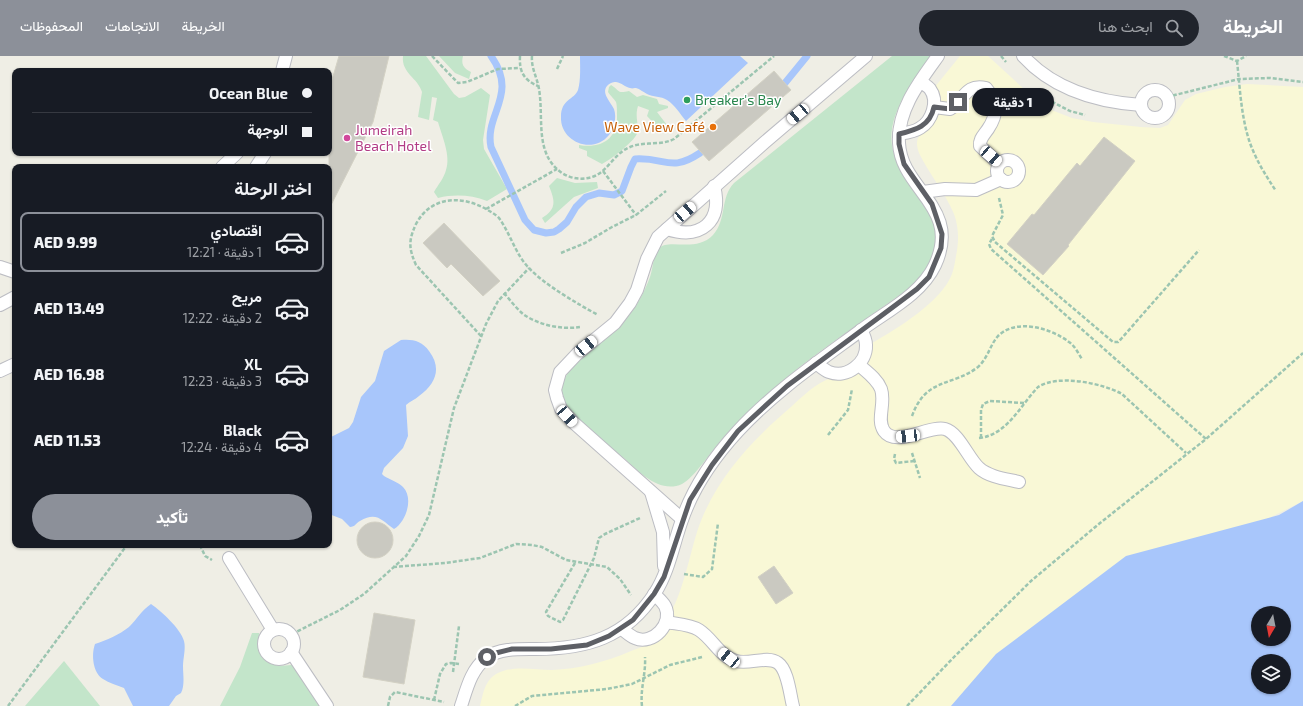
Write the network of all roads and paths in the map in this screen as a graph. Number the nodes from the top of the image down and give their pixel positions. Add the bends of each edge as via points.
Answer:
1 (286, 56) edge
2 (432, 56) edge
3 (520, 56) edge
4 (532, 56) edge
5 (564, 56) edge
6 (774, 56) edge
7 (866, 56) edge
8 (938, 56) edge
9 (1023, 56) edge
10 (1224, 56) edge
11 (1246, 56) edge
12 (1237, 61) junction
13 (283, 68) edge
14 (520, 68) junction
15 (557, 69) dead end
16 (1239, 79) junction
17 (920, 82) junction
18 (1303, 82) edge
19 (539, 87) junction
20 (1167, 97) junction
21 (1141, 105) junction
22 (934, 107) junction
23 (899, 134) junction
24 (234, 156) edge
25 (225, 164) edge
26 (999, 164) junction
27 (557, 170) junction
28 (603, 171) junction
29 (1004, 180) junction
30 (714, 186) junction
31 (666, 191) dead end
32 (1276, 191) dead end
33 (923, 192) junction
34 (486, 209) junction
35 (636, 215) junction
36 (666, 229) junction
37 (992, 239) junction
38 (1199, 250) dead end
39 (561, 253) dead end
40 (0, 267) edge
41 (529, 268) junction
42 (12, 271) edge
43 (504, 293) junction
44 (12, 299) edge
45 (0, 305) edge
46 (615, 323) junction
47 (584, 327) dead end
48 (861, 330) junction
49 (481, 336) junction
50 (1303, 353) edge
51 (1082, 359) dead end
52 (816, 363) junction
53 (12, 365) edge
54 (859, 365) junction
55 (0, 371) edge
56 (847, 372) junction
57 (1024, 403) junction
58 (828, 435) dead end
59 (908, 436) junction
60 (981, 438) junction
61 (1206, 439) junction
62 (958, 440) junction
63 (1186, 453) junction
64 (920, 478) dead end
65 (1019, 482) dead end
66 (651, 492) junction
67 (657, 510) junction
68 (682, 519) junction
69 (718, 523) dead end
70 (124, 548) edge
71 (230, 558) dead end
72 (575, 563) junction
73 (591, 564) junction
74 (393, 567) junction
75 (683, 568) dead end
76 (664, 577) junction
77 (654, 594) junction
78 (641, 611) junction
79 (666, 622) junction
80 (459, 626) dead end
81 (622, 628) junction
82 (273, 630) junction
83 (291, 635) junction
84 (641, 640) junction
85 (291, 652) junction
86 (722, 652) junction
87 (452, 676) dead end
88 (644, 679) junction
89 (448, 696) dead end
90 (8, 706) edge
91 (327, 706) edge
92 (388, 706) edge
93 (461, 706) edge
94 (516, 706) edge
95 (642, 706) edge
96 (793, 706) edge
97 (907, 706) edge

1 - 13 lane
2 - 14 path via 458,83 463,84 498,69
3 - 14 path
4 - 19 path via 532,66
5 - 15 path
6 - 28 path via 674,139 665,143 642,144 628,148
7 - 30 lane
8 - 17 lane
9 - 21 lane via 1046,77 1061,86 1101,99
10 - 12 path
11 - 12 path
12 - 16 path
14 - 19 path via 526,79
16 - 18 path via 1270,78
16 - 20 path
16 - 32 path via 1250,143
17 - 22 lane via 930,89
17 - 23 lane via 907,106
19 - 27 path via 543,147
20 - 21 lane via 1162,92 1147,92 1142,98
20 - 21 lane via 1167,111 1155,119 1143,112
22 - 23 lane via 932,114 920,128
22 - 26 lane via 950,109 970,90 976,87 986,88 996,102 996,109 989,127 981,138 980,146
23 - 33 lane via 904,164
24 - 25 lane
26 - 29 lane via 998,174
26 - 29 lane via 1010,160 1018,167 1019,172 1012,181
27 - 28 path via 579,179
27 - 34 path
28 - 35 path
29 - 33 lane via 976,190 945,189
29 - 37 path via 999,200 1003,215
30 - 36 lane
30 - 36 lane via 718,200 715,214 706,225 694,232 680,234
31 - 35 path
33 - 48 lane via 932,204 942,234 936,263 929,277 917,289
34 - 41 path via 499,218
34 - 49 path via 477,204 454,200 443,201 428,208 412,232 410,250 416,265
35 - 39 path
36 - 46 lane via 652,247 637,290
37 - 38 path via 1113,342 1121,339
37 - 61 path via 989,244 991,249
40 - 42 lane
41 - 43 path
41 - 46 path via 570,299
43 - 47 path via 523,314 533,319 558,327
43 - 49 path via 491,311
44 - 45 lane
46 - 66 lane via 566,364 560,372 555,390 561,409
48 - 52 lane
48 - 54 lane via 866,338 866,348
49 - 74 path via 454,408 429,515 406,556
50 - 61 path
51 - 59 path via 1069,342 1043,329 1030,326 1005,330 997,337 986,358 978,366 928,391 914,411
52 - 56 lane via 829,372
52 - 68 lane via 770,400 738,431 699,484
53 - 55 lane
54 - 56 lane
54 - 59 lane via 881,388 881,417 884,431 893,437
56 - 58 path via 852,389 851,403 846,414
57 - 60 path via 1003,429 994,435
57 - 60 path via 990,401 982,404
57 - 63 path via 1045,382 1063,380 1110,388 1122,394
59 - 62 lane via 941,428 948,430
59 - 64 path
60 - 62 path
61 - 63 path
62 - 65 lane via 979,468 994,476
63 - 97 path via 1031,581
66 - 67 lane
66 - 68 lane
67 - 73 path via 602,536
67 - 76 lane via 663,532
68 - 76 lane
69 - 75 path via 712,569 703,577 681,574
70 - 90 path
71 - 82 lane
72 - 73 path
72 - 73 path via 546,612 548,616 560,622
72 - 74 path via 542,548 516,544 480,558
73 - 78 path via 607,567 615,573
74 - 83 path via 364,594
76 - 77 lane
77 - 78 lane
77 - 79 lane via 666,606
78 - 81 lane
79 - 84 lane via 661,632 652,638
79 - 86 lane via 698,629
80 - 87 path
81 - 84 lane
81 - 93 lane via 598,641 576,647 512,649 487,657 473,672
82 - 83 lane via 283,630
82 - 85 lane via 265,640 268,653 274,658 286,658
83 - 85 lane via 294,641
84 - 88 path via 645,659
85 - 91 lane
86 - 88 path via 670,665
86 - 96 lane via 736,661 772,660 779,664 784,670
88 - 94 path via 608,689 532,696
88 - 95 path via 641,691
89 - 92 path via 446,702 395,692 390,696

